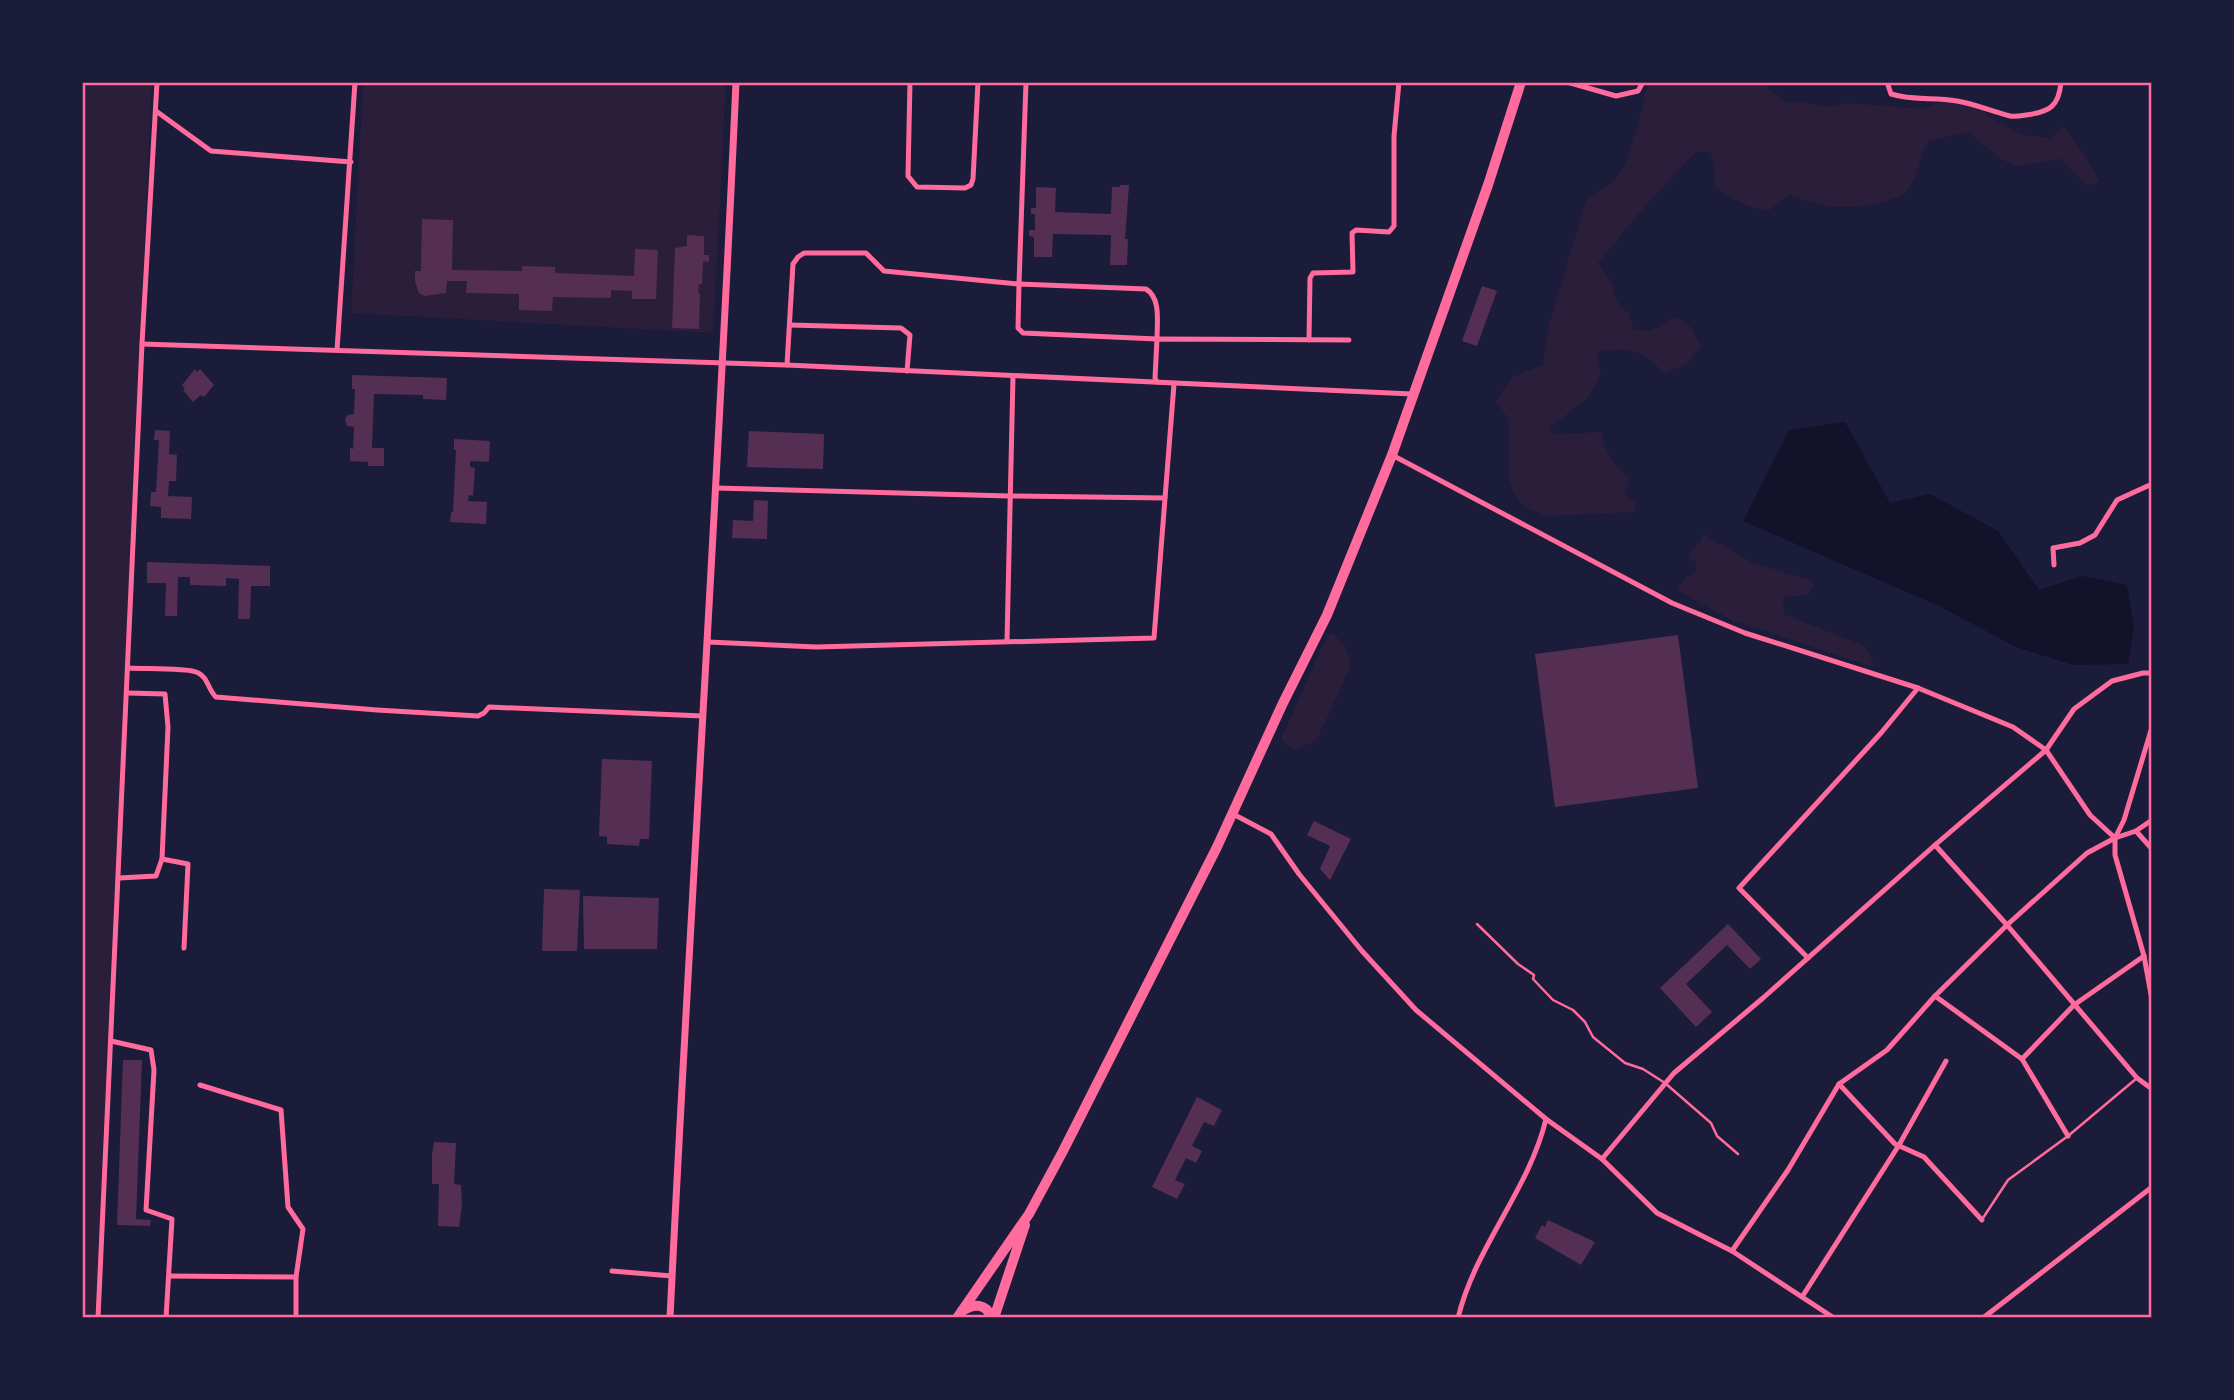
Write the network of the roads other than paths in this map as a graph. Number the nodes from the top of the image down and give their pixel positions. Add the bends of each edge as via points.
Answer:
1 (157, 82) edge
2 (355, 82) edge
3 (736, 82) edge
4 (910, 82) edge
5 (978, 82) edge
6 (1026, 82) edge
7 (1399, 82) edge
8 (1521, 82) edge
9 (1567, 82) edge
10 (1643, 82) edge
11 (1887, 82) edge
12 (2061, 82) edge
13 (156, 111) junction
14 (351, 162) junction
15 (1019, 284) junction
16 (790, 325) junction
17 (1157, 339) junction
18 (1309, 340) junction
19 (1349, 340) dead end
20 (142, 344) junction
21 (337, 350) junction
22 (724, 364) junction
23 (787, 365) junction
24 (907, 371) junction
25 (1013, 376) junction
26 (1157, 382) junction
27 (1174, 384) junction
28 (1412, 394) junction
29 (1391, 455) junction
30 (2152, 484) edge
31 (716, 488) junction
32 (1009, 496) junction
33 (1165, 498) junction
34 (2054, 565) dead end
35 (1007, 641) junction
36 (708, 642) junction
37 (129, 668) junction
38 (2152, 673) edge
39 (1918, 688) junction
40 (128, 693) junction
41 (703, 716) junction
42 (2152, 727) edge
43 (2046, 750) junction
44 (1233, 814) junction
45 (2152, 820) edge
46 (2136, 831) junction
47 (2115, 838) junction
48 (1935, 845) junction
49 (2152, 849) edge
50 (162, 859) junction
51 (119, 878) junction
52 (1477, 924) dead end
53 (2007, 925) junction
54 (184, 948) dead end
55 (2144, 956) junction
56 (1808, 958) junction
57 (1935, 996) junction
58 (2152, 1000) edge
59 (2074, 1005) junction
60 (111, 1041) junction
61 (2022, 1059) junction
62 (1946, 1061) dead end
63 (2137, 1078) junction
64 (1665, 1083) junction
65 (1839, 1084) junction
66 (200, 1085) dead end
67 (2152, 1089) edge
68 (1546, 1119) junction
69 (2068, 1136) junction
70 (1899, 1146) junction
71 (1738, 1154) dead end
72 (1602, 1159) junction
73 (2152, 1187) edge
74 (1028, 1214) junction
75 (1982, 1220) joint
76 (1732, 1251) junction
77 (612, 1271) dead end
78 (169, 1276) junction
79 (672, 1276) junction
80 (296, 1277) junction
81 (1802, 1297) junction
82 (959, 1314) edge
83 (98, 1318) edge
84 (166, 1318) edge
85 (296, 1318) edge
86 (670, 1318) edge
87 (993, 1318) edge
88 (1458, 1318) edge
89 (1834, 1318) edge
90 (1983, 1318) edge

1 - 13 street
2 - 14 street
3 - 22 street
4 - 5 street via 911,183 965,188 974,179
6 - 15 street
7 - 18 street via 1394,226 1389,232 1352,233 1353,272 1313,272
8 - 28 highway
9 - 10 street via 1616,96 1638,90
11 - 12 street via 1891,94 1907,99 1973,103 2013,117 2053,106
13 - 14 street via 211,151
13 - 20 street
14 - 21 street
15 - 16 street via 884,271 866,253 804,253 793,264
15 - 17 street via 1146,289 1156,299
15 - 17 street via 1018,328 1023,333
16 - 23 street
16 - 24 street via 901,328 910,335
17 - 18 street
17 - 26 street
18 - 19 street
20 - 21 street
20 - 37 street
21 - 22 street
22 - 23 street
22 - 31 street
23 - 24 street
24 - 25 street
25 - 26 street
25 - 32 street
26 - 27 street
27 - 28 street
27 - 33 street
28 - 29 highway
29 - 39 street via 1672,603 1745,633
29 - 44 highway via 1327,615
30 - 34 street via 2117,500 2095,535 2053,548
31 - 32 street
31 - 36 street
32 - 33 street
32 - 35 street
33 - 35 street via 1154,638
35 - 36 street via 816,647
36 - 41 street
37 - 40 street
37 - 41 street via 196,672 216,697 287,703 478,716 489,707
38 - 43 street via 2112,681 2074,709
39 - 43 street via 2013,727
39 - 56 street via 1739,888
40 - 50 street via 165,694 168,727
40 - 51 street
41 - 79 street
42 - 47 street
43 - 47 street via 2090,815
43 - 48 street
44 - 68 street via 1271,834 1353,940 1416,1010
44 - 74 highway
45 - 46 street
46 - 47 street
46 - 49 street
47 - 53 street via 2087,853
47 - 55 street
48 - 53 street
48 - 56 street
50 - 51 street via 156,876
50 - 54 street via 188,864
51 - 60 street
52 - 64 lane via 1534,975 1553,1000 1573,1010 1593,1037 1625,1063
53 - 57 street
53 - 59 street
55 - 58 street
55 - 59 street
56 - 64 street
57 - 61 street
57 - 65 street via 1887,1050
59 - 61 street
59 - 63 street
60 - 78 street via 151,1050 146,1210 172,1219
60 - 83 street
61 - 69 street
62 - 70 street
63 - 67 street
63 - 69 lane
64 - 71 lane
64 - 72 street
65 - 70 street
65 - 76 street
66 - 80 street via 281,1110 288,1207 303,1229
68 - 72 street
68 - 88 street via 1539,1148 1465,1290
69 - 75 lane via 2008,1180
70 - 75 street via 1924,1157
70 - 81 street
72 - 76 street via 1657,1213
73 - 90 street
74 - 82 highway
74 - 87 highway
76 - 81 street
77 - 79 street
78 - 80 street
78 - 84 street
79 - 86 street
80 - 85 street
81 - 89 street
82 - 87 highway via 976,1304

